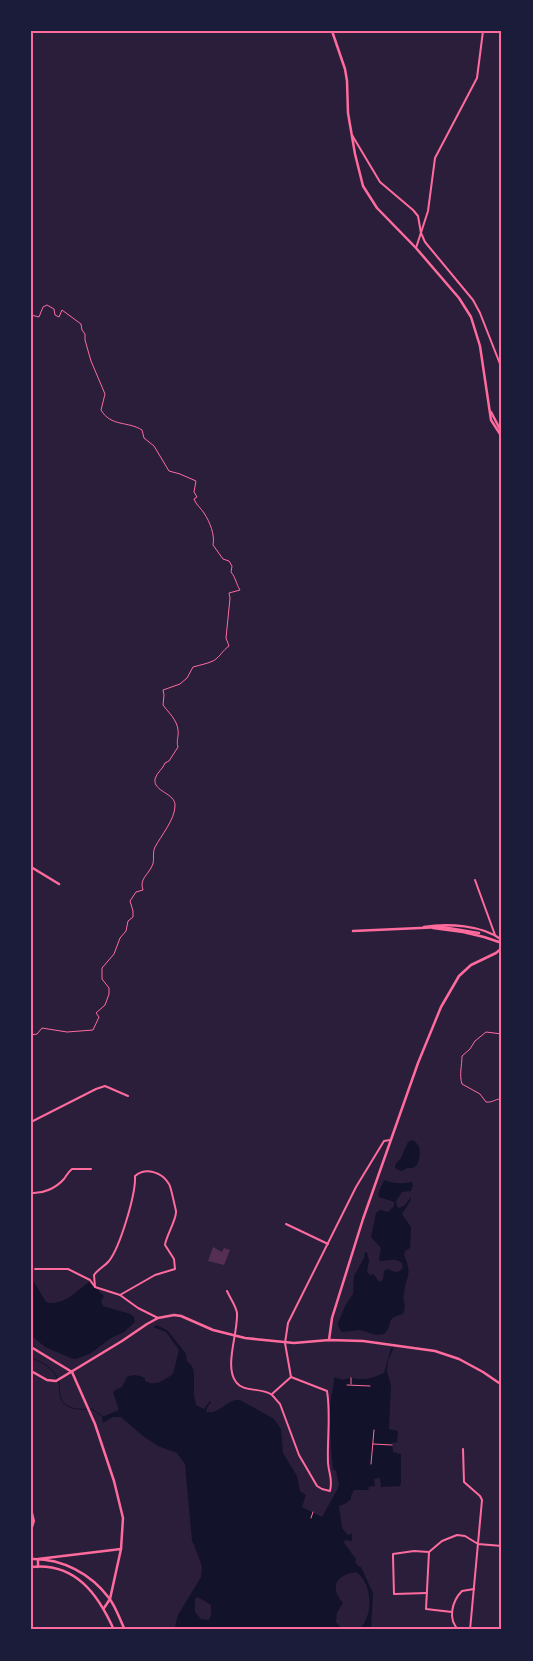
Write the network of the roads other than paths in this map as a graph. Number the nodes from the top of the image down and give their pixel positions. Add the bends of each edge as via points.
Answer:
1 (332, 31) edge
2 (483, 31) edge
3 (352, 134) junction
4 (421, 232) junction
5 (416, 248) junction
6 (502, 369) edge
7 (490, 407) junction
8 (502, 433) edge
9 (502, 437) edge
10 (31, 867) edge
11 (475, 880) dead end
12 (59, 884) dead end
13 (424, 927) junction
14 (353, 931) dead end
15 (479, 933) dead end
16 (495, 935) junction
17 (502, 941) edge
18 (502, 948) edge
19 (128, 1096) dead end
20 (31, 1122) edge
21 (392, 1139) junction
22 (91, 1169) dead end
23 (31, 1193) edge
24 (286, 1224) dead end
25 (328, 1244) junction
26 (35, 1269) dead end
27 (95, 1287) junction
28 (227, 1292) dead end
29 (120, 1295) junction
30 (158, 1318) junction
31 (236, 1336) junction
32 (329, 1340) junction
33 (285, 1343) junction
34 (31, 1347) edge
35 (31, 1371) edge
36 (72, 1372) junction
37 (291, 1377) junction
38 (502, 1385) edge
39 (272, 1395) junction
40 (463, 1449) dead end
41 (31, 1508) edge
42 (31, 1531) edge
43 (478, 1544) junction
44 (502, 1546) edge
45 (121, 1549) junction
46 (429, 1552) junction
47 (31, 1559) edge
48 (38, 1559) junction
49 (31, 1567) edge
50 (38, 1567) junction
51 (474, 1589) junction
52 (427, 1594) junction
53 (110, 1599) junction
54 (104, 1608) junction
55 (452, 1612) junction
56 (114, 1630) edge
57 (125, 1630) edge
58 (459, 1630) edge
59 (470, 1630) edge

1 - 3 street via 348,81
2 - 4 street via 476,78 435,158 428,210
3 - 4 street via 380,182 418,216
3 - 5 street via 359,172 369,197
4 - 5 street
4 - 6 street via 425,242 473,300
5 - 7 street via 471,317 480,346
7 - 8 street
7 - 9 street via 491,420
10 - 12 street
11 - 16 street
13 - 14 street
13 - 15 street
13 - 16 street via 446,924
13 - 17 street
16 - 17 street
18 - 21 street via 471,965 459,976 418,1063
19 - 20 street via 105,1086
21 - 25 street via 384,1141
21 - 32 street via 332,1318
22 - 23 street via 72,1169 49,1189 40,1194
24 - 25 street
25 - 33 street via 288,1323
26 - 27 street via 68,1269 90,1280
27 - 29 street
27 - 29 street via 94,1274 109,1261 124,1226 135,1191 135,1176 142,1171 156,1173 170,1186 176,1212 165,1245 174,1259 175,1270 155,1275
28 - 31 street via 236,1309
29 - 30 street via 143,1312
30 - 31 street via 181,1316
30 - 36 street
31 - 33 street
31 - 39 street via 230,1363 234,1378 245,1388
32 - 33 street
32 - 38 street via 435,1351 459,1359
33 - 37 street
34 - 36 street
35 - 36 street via 47,1380 58,1380
36 - 45 street via 89,1409 114,1481 123,1518
37 - 39 street
37 - 39 street via 327,1391 330,1491 317,1486 300,1455 280,1404
40 - 43 street via 464,1482 482,1500
41 - 42 street via 34,1521
43 - 44 street
43 - 46 street via 458,1535 442,1541
43 - 51 street
45 - 48 street
45 - 53 street
46 - 52 street
46 - 52 street via 393,1554 394,1594
47 - 48 street
48 - 50 street
48 - 53 street via 67,1565 91,1579
49 - 50 street
50 - 54 street via 65,1571 85,1584
51 - 55 street via 459,1594
51 - 59 street
52 - 55 street via 426,1609
53 - 54 street
53 - 57 street
54 - 56 street
55 - 58 street via 453,1622

